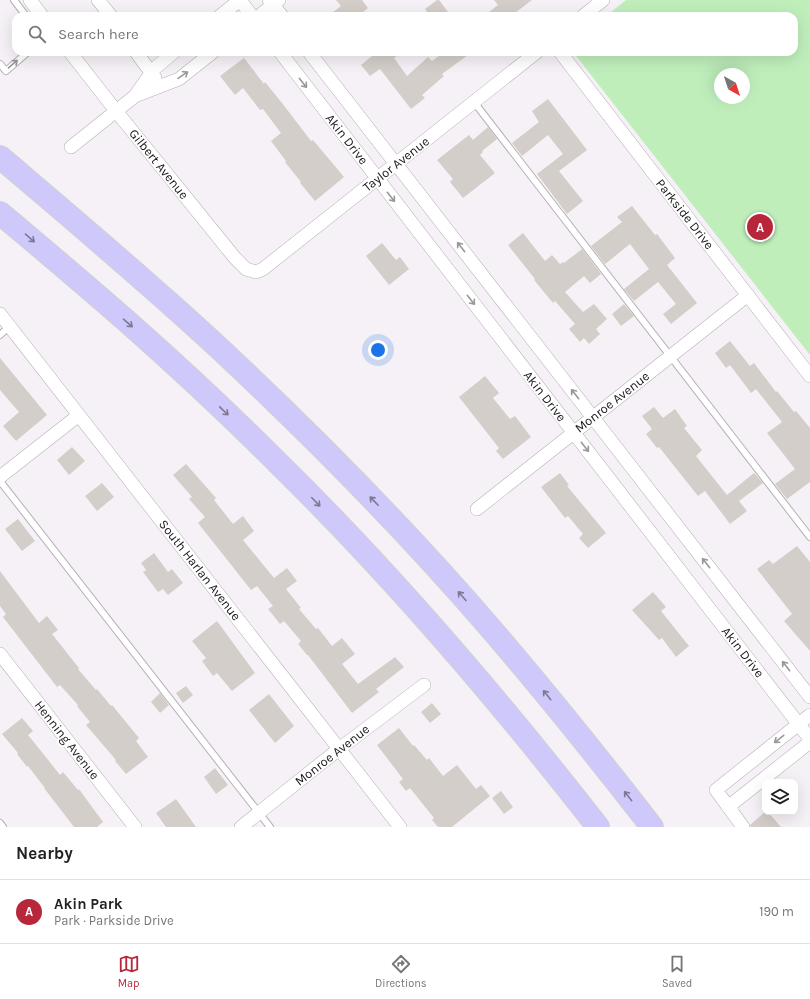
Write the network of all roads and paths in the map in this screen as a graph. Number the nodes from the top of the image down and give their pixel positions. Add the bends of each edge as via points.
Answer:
1 (14, 0) edge
2 (30, 0) edge
3 (98, 0) edge
4 (240, 0) edge
5 (603, 0) edge
6 (274, 2) edge
7 (23, 12) edge
8 (39, 12) edge
9 (108, 12) edge
10 (225, 12) edge
11 (249, 12) edge
12 (263, 12) edge
13 (280, 12) edge
14 (588, 12) edge
15 (23, 56) edge
16 (73, 56) edge
17 (139, 56) edge
18 (169, 56) edge
19 (209, 56) edge
20 (283, 56) edge
21 (313, 56) edge
22 (532, 56) edge
23 (563, 56) edge
24 (0, 64) edge
25 (151, 73) junction
26 (162, 86) junction
27 (135, 96) junction
28 (474, 102) junction
29 (116, 111) junction
30 (71, 147) dead end
31 (0, 158) edge
32 (396, 164) junction
33 (377, 178) junction
34 (0, 213) edge
35 (253, 272) joint
36 (748, 295) junction
37 (0, 314) edge
38 (5, 331) edge
39 (671, 356) junction
40 (810, 376) edge
41 (79, 415) junction
42 (593, 417) junction
43 (574, 433) junction
44 (0, 477) edge
45 (0, 482) edge
46 (477, 509) dead end
47 (810, 537) edge
48 (0, 654) edge
49 (424, 685) dead end
50 (810, 697) edge
51 (810, 715) edge
52 (798, 724) junction
53 (810, 739) edge
54 (810, 742) edge
55 (339, 749) junction
56 (728, 807) junction
57 (259, 812) junction
58 (0, 823) edge
59 (3, 827) edge
60 (134, 827) edge
61 (241, 827) edge
62 (270, 827) edge
63 (400, 827) edge
64 (598, 827) edge
65 (652, 827) edge
66 (743, 827) edge

1 - 7 lane
2 - 8 street
3 - 9 street
4 - 10 street
4 - 11 street
5 - 14 street
6 - 12 street
6 - 13 street
24 -> 15 lane via 6,71
16 - 29 street, Gilbert Avenue
17 - 25 street
18 - 25 street
26 -> 19 street via 183,76
20 -> 33 street, Akin Drive
21 - 32 street, Akin Drive
22 - 28 street, Taylor Avenue
23 - 36 street, Parkside Drive
25 - 26 street
25 - 27 street
26 - 27 street
27 - 29 street
28 - 32 street, Taylor Avenue
28 - 39 lane
29 - 30 street
29 - 35 street, Gilbert Avenue via 235,258
65 -> 31 highway via 491,629 327,453 145,280
32 - 33 street, Taylor Avenue
42 -> 32 street, Akin Drive
33 - 35 street, Taylor Avenue via 263,269
33 -> 43 street, Akin Drive
34 -> 64 highway via 132,325 280,464 368,555 457,654
36 - 39 street, Monroe Avenue
36 - 40 street, Parkside Drive
37 - 38 street, South Harlan Avenue
38 - 41 street, South Harlan Avenue
39 - 42 street, Monroe Avenue
39 - 47 lane
41 - 44 street
41 - 55 street, South Harlan Avenue
42 - 43 street, Monroe Avenue
50 -> 42 street, Akin Drive
43 - 46 street, Monroe Avenue
43 -> 52 street, Akin Drive
45 - 57 lane
48 - 60 street, Henning Avenue
49 - 55 street, Monroe Avenue
51 - 52 street
52 - 53 street, Akin Drive
52 -> 56 street via 716,790
54 - 56 street
55 - 57 street, Monroe Avenue
55 - 63 street, South Harlan Avenue
56 - 66 street
57 - 61 street, Monroe Avenue
57 - 62 lane
58 - 59 lane

